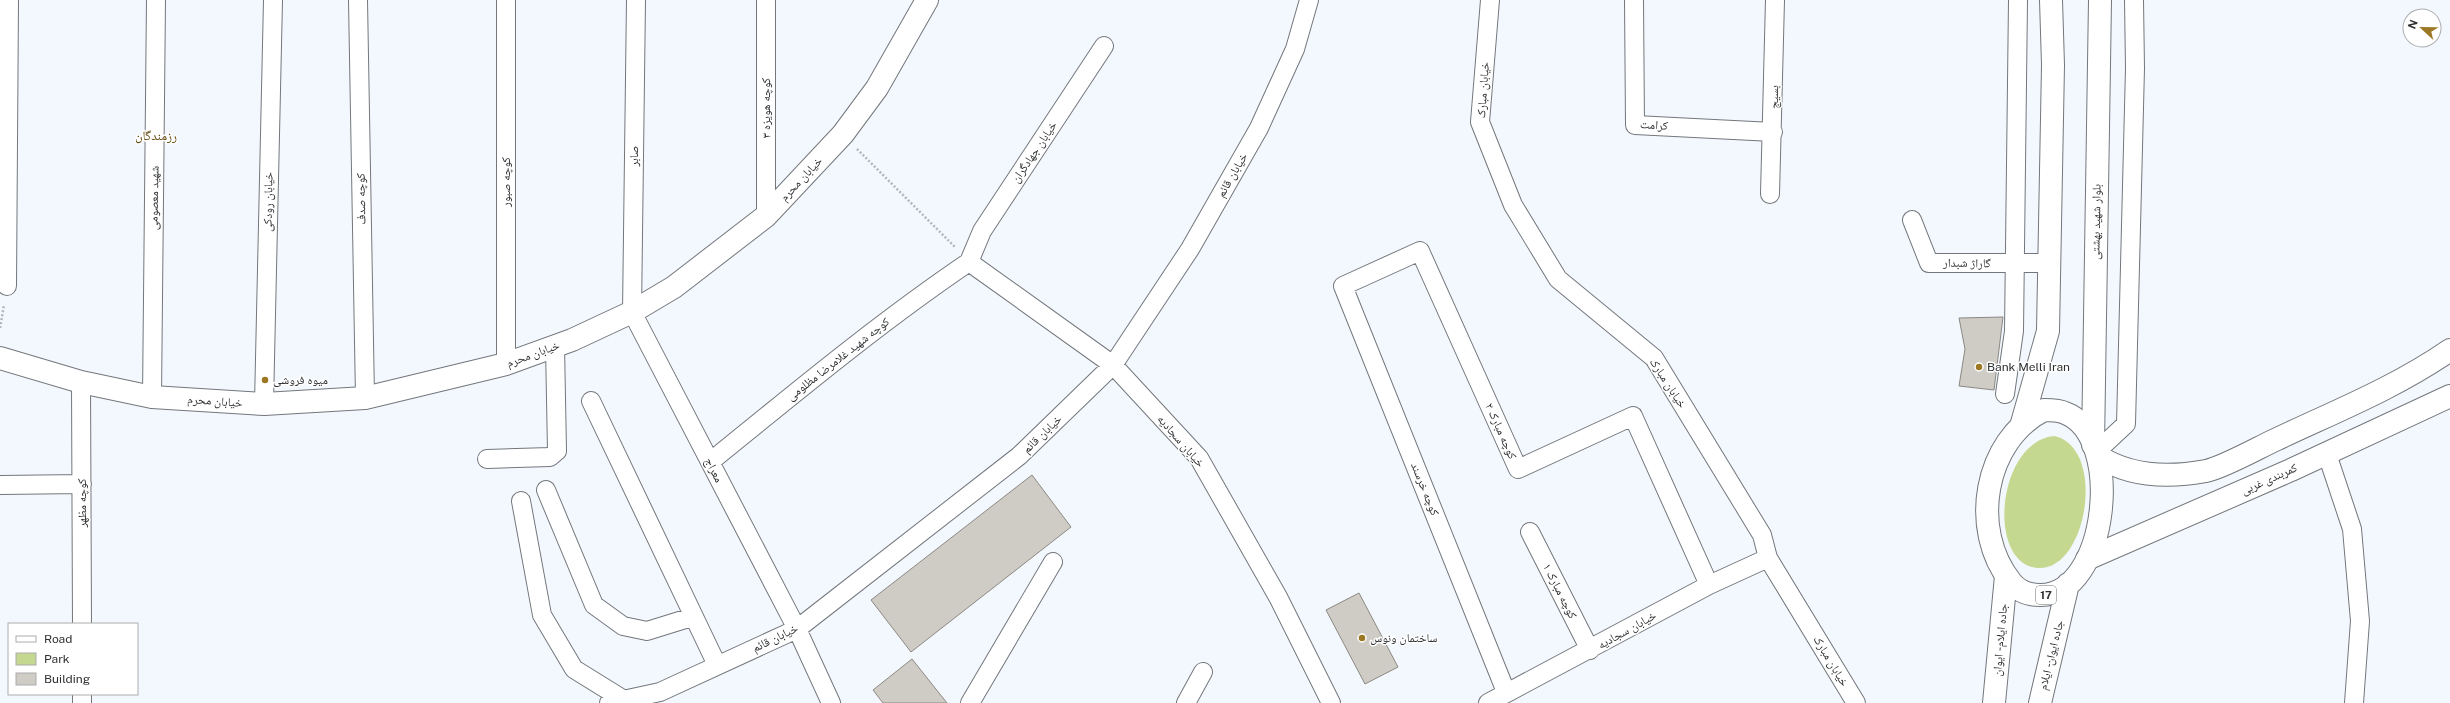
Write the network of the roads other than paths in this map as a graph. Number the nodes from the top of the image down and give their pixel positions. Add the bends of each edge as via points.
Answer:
1 (9, 0) edge
2 (156, 0) edge
3 (273, 0) edge
4 (358, 0) edge
5 (506, 0) edge
6 (636, 0) edge
7 (766, 0) edge
8 (927, 0) edge
9 (1309, 0) edge
10 (1490, 0) edge
11 (1634, 0) edge
12 (1775, 0) edge
13 (2018, 0) edge
14 (2051, 0) edge
15 (2100, 0) edge
16 (2134, 0) edge
17 (1104, 46) dead end
18 (1773, 132) junction
19 (1770, 194) dead end
20 (766, 216) junction
21 (1912, 220) dead end
22 (969, 262) junction
23 (2050, 263) junction
24 (2016, 264) junction
25 (7, 286) road end
26 (1344, 286) joint
27 (632, 312) junction
28 (554, 346) junction
29 (2450, 350) edge
30 (0, 358) edge
31 (506, 364) junction
32 (1113, 365) junction
33 (81, 382) junction
34 (2005, 394) dead end
35 (2450, 396) edge
36 (152, 397) junction
37 (364, 398) junction
38 (591, 401) dead end
39 (264, 404) junction
40 (2022, 423) junction
41 (2282, 436) junction
42 (2096, 451) junction
43 (2327, 454) junction
44 (487, 459) dead end
45 (710, 462) junction
46 (2291, 470) junction
47 (82, 484) junction
48 (0, 485) edge
49 (546, 490) dead end
50 (521, 501) dead end
51 (1530, 532) dead end
52 (1768, 558) junction
53 (2087, 559) junction
54 (1053, 562) dead end
55 (2006, 576) junction
56 (2068, 584) junction
57 (1709, 585) junction
58 (692, 617) junction
59 (82, 623) edge
60 (797, 629) junction
61 (1590, 650) junction
62 (717, 665) junction
63 (1203, 672) dead end
64 (1506, 692) junction
65 (1326, 700) edge
66 (619, 702) edge
67 (831, 703) edge
68 (970, 703) edge
69 (1186, 703) edge
70 (1488, 703) edge
71 (1856, 703) edge
72 (1994, 703) edge
73 (2040, 703) edge
74 (2354, 703) edge

1 - 25 street
2 - 36 street, شهید معصومی
3 - 39 street, خیابان رودکی
4 - 37 street, کوچه صدف
5 - 31 street, کوچه صبور
6 - 27 street, صابر
7 - 20 street, کوچه هویزه ۳
8 - 20 main road, خیابان محرم via 877,88 843,134
9 - 32 street, خیابان قائم via 1295,49 1259,128 1190,249
10 - 52 street, خیابان مبارک via 1480,122 1513,205 1558,279 1654,358 1762,535
11 - 18 street, کرامت via 1635,125
12 - 18 street, بسیج
13 - 24 street
14 - 23 main road via 2053,65
15 - 42 main road, بلوار شهید بهشتی
16 - 42 street via 2135,68 2126,424
17 - 22 street, خیابان جهادگران via 982,231
18 - 19 street, بسیج
20 - 27 main road, خیابان محرم via 674,287
21 - 24 street, گاراژ شبدار via 1929,263
22 - 32 street, خیابان سجادیه
22 - 45 street, کوچه شهید غلامرضا مظلومی via 854,345
23 - 24 street, گاراژ شبدار
23 - 40 main road via 2048,331
24 - 34 street via 2014,331
26 - 57 street, کوچه مبارک ۲ via 1420,251 1518,469 1633,416
26 - 64 street, کوچه خرسند
27 - 28 main road, خیابان محرم
27 - 45 street, معراج
28 - 31 main road, خیابان محرم
28 - 44 street via 557,451 550,457
29 - 41 main road, 17 via 2354,405
30 - 33 main road, خیابان محرم
31 - 37 main road, خیابان محرم
32 - 60 street, خیابان قائم via 1019,456
32 - 65 street, خیابان سجادیه via 1199,458 1259,562
33 - 36 main road, خیابان محرم
33 - 47 street, کوچه مظهر
35 - 43 main road, کمربندی غربی
36 - 39 main road, خیابان محرم
37 - 39 main road, خیابان محرم
38 - 58 street
40 - 42 main road, 17 via 2044,410 2066,413 2085,429
40 - 55 main road, 17 via 2003,446 1991,479 1988,496 1989,532 1993,550
41 - 42 main road, 17 via 2208,471 2169,476 2144,474 2112,465
41 - 46 main road via 2273,448 2273,456 2276,463
42 - 53 main road, 17 via 2103,490 2102,509 2099,527
43 - 46 main road, کمربندی غربی
43 - 74 street via 2352,529 2360,621
45 - 60 street, معراج
46 - 53 main road, کمربندی غربی
47 - 48 street
47 - 59 street, کوچه مظهر
49 - 58 street via 594,604 623,626 647,631
50 - 66 street via 542,615 574,669
51 - 61 street, کوچه مبارک ۱
52 - 57 street, خیابان سجادیه
52 - 71 street, خیابان مبارک
53 - 56 main road, 17 via 2079,573
54 - 68 street
55 - 56 main road, 17 via 2014,587 2034,595 2046,595
55 - 72 main road, جاده ایلام - ایوان
56 - 73 main road, جاده ایوان- ایلام / 17
57 - 61 street, خیابان سجادیه
58 - 62 street
60 - 62 street, خیابان قائم
60 - 67 street, معراج
61 - 64 street, خیابان سجادیه
62 - 66 street, خیابان قائم via 660,692
63 - 69 street
64 - 70 street, خیابان سجادیه

